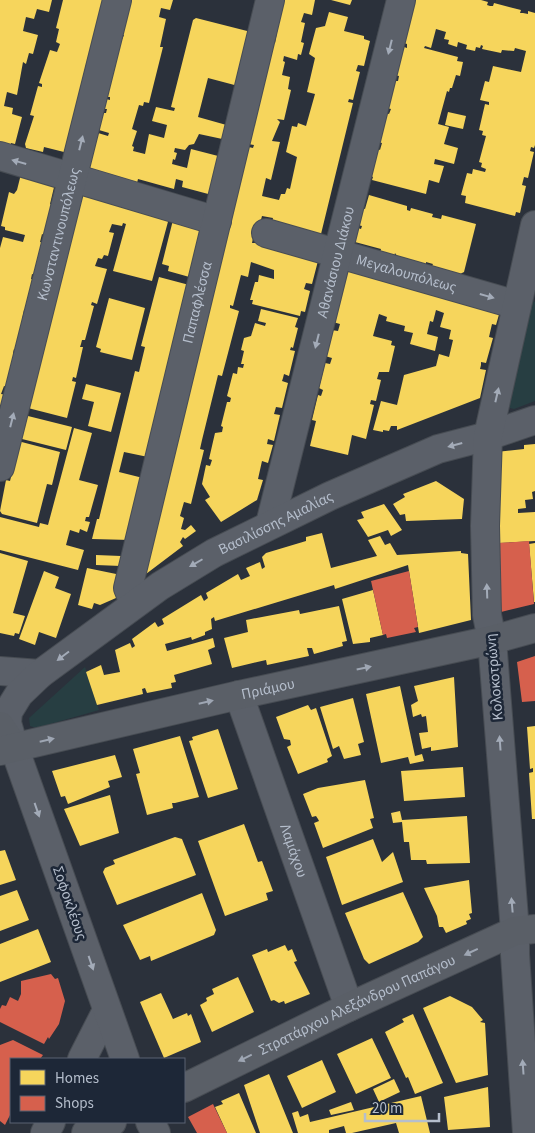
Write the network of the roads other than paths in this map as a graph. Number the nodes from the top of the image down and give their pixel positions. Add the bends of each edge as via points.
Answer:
1 (117, 0) edge
2 (270, 0) edge
3 (401, 0) edge
4 (0, 156) edge
5 (72, 177) junction
6 (217, 221) junction
7 (535, 225) edge
8 (266, 234) dead end
9 (339, 254) junction
10 (525, 289) edge
11 (535, 420) edge
12 (488, 436) junction
13 (0, 467) edge
14 (270, 524) junction
15 (134, 603) junction
16 (535, 628) edge
17 (492, 640) junction
18 (0, 671) edge
19 (40, 674) junction
20 (239, 695) junction
21 (5, 741) edge
22 (525, 930) edge
23 (349, 1008) junction
24 (107, 1010) junction
25 (83, 1058) edge
26 (125, 1058) edge
27 (185, 1088) edge
28 (110, 1123) edge
29 (86, 1133) edge
30 (527, 1133) edge

5 -> 1 street, Κωνσταντινουπόλεως
2 - 6 street, Παπαφλέσσα
3 -> 9 street, Αθανάσιου Διάκου
5 -> 4 street
5 - 6 street
13 -> 5 street, Κωνσταντινουπόλεως
6 - 15 street, Παπαφλέσσα via 128,588
7 - 10 street, Κολοκοτρώνη
8 - 9 street, Μεγαλουπόλεως
9 -> 10 street, Μεγαλουπόλεως
9 -> 14 street, Αθανάσιου Διάκου
12 -> 10 street, Κολοκοτρώνη
11 - 12 street, Βασιλίσσης Αμαλίας
12 -> 14 street, Βασιλίσσης Αμαλίας via 438,450
17 -> 12 street, Κολοκοτρώνη via 484,526
14 -> 15 street, Βασιλίσσης Αμαλίας via 214,553
15 -> 19 street, Βασιλίσσης Αμαλίας
16 - 17 street, Πριάμου
20 -> 17 street, Πριάμου
22 -> 17 street, Κολοκοτρώνη via 512,911
18 - 19 street
19 - 21 street, Βασιλίσσης Αμαλίας via 19,694 8,712
21 -> 20 street, Πριάμου
20 - 23 street, Λαμάχου
21 -> 24 street, Σοφοκλέους
22 -> 23 street, Στρατάρχου Αλεξάνδρου Παπάγου
30 -> 22 street, Κολοκοτρώνη via 515,954
23 -> 27 street, Στρατάρχου Αλεξάνδρου Παπάγου
24 - 25 street
24 - 26 street, Σοφοκλέους
28 - 29 street

